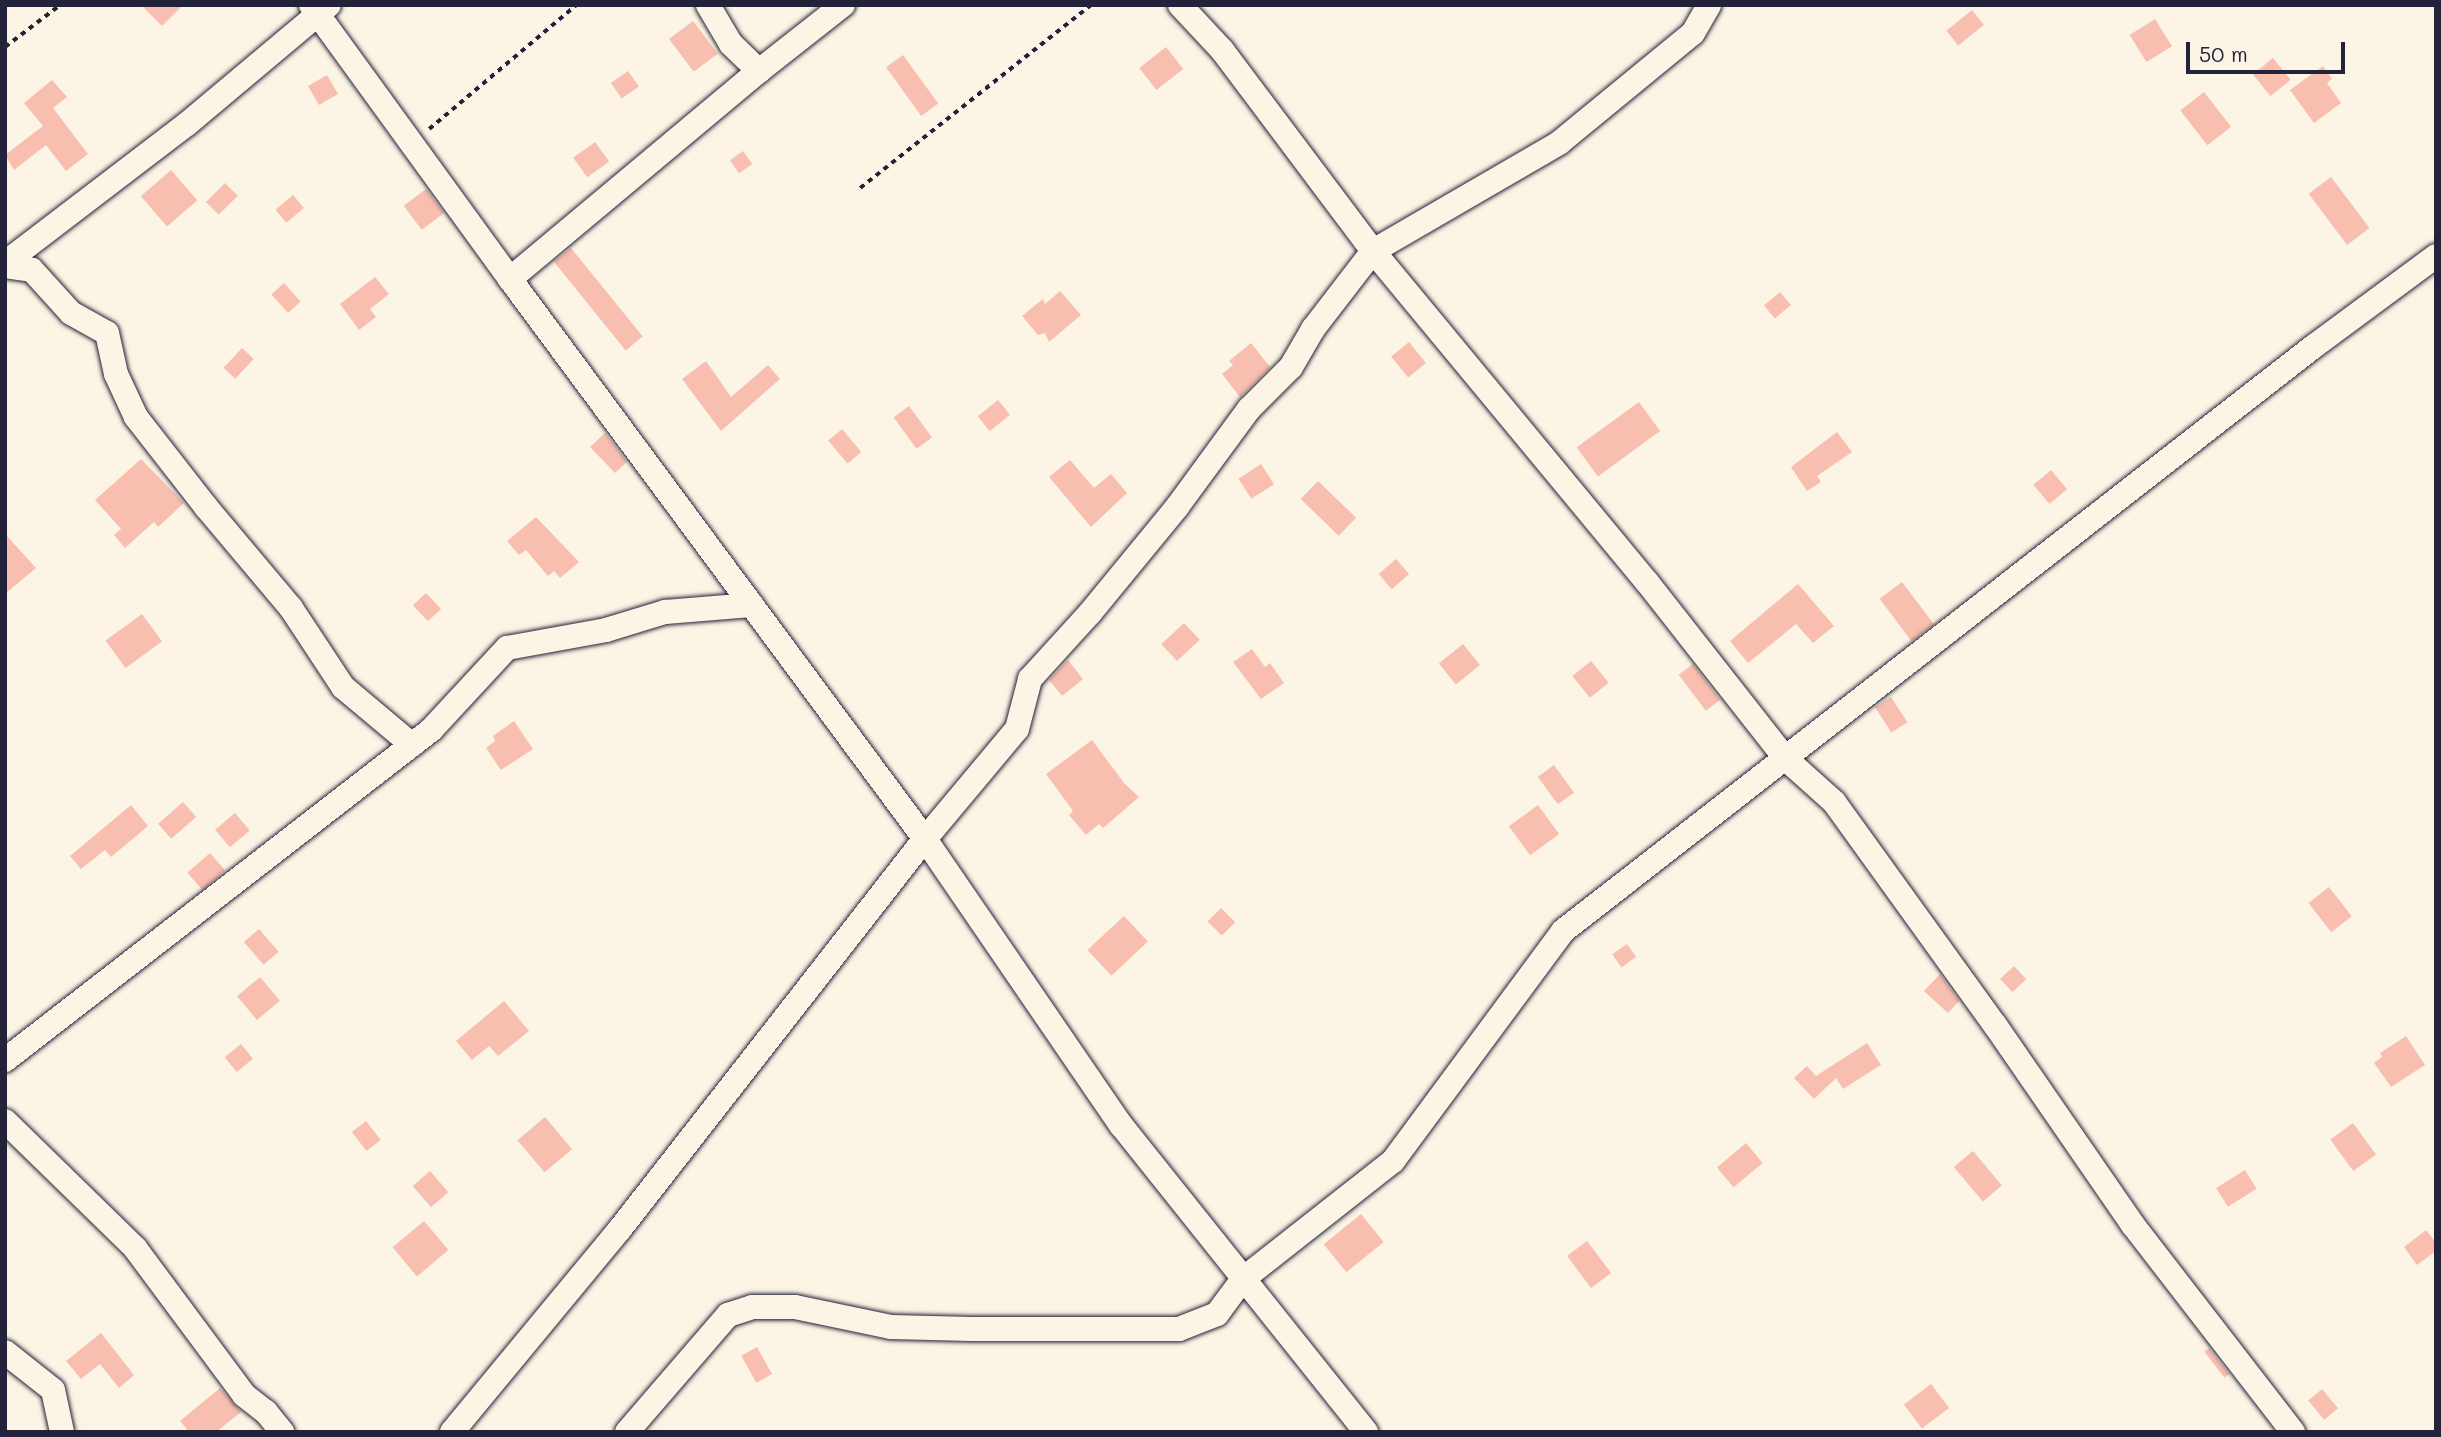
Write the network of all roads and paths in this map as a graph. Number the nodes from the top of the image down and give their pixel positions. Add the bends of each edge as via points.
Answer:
1 (60, 5) edge
2 (576, 5) edge
3 (708, 5) edge
4 (843, 5) edge
5 (1091, 5) edge
6 (1180, 5) edge
7 (1709, 5) edge
8 (320, 8) edge
9 (5, 47) edge
10 (759, 71) junction
11 (411, 144) junction
12 (860, 188) dead end
13 (1373, 251) junction
14 (2436, 256) edge
15 (5, 265) edge
16 (510, 279) junction
17 (752, 605) junction
18 (412, 745) junction
19 (1785, 758) junction
20 (925, 839) junction
21 (5, 1060) edge
22 (5, 1122) edge
23 (1243, 1279) junction
24 (5, 1352) edge
25 (62, 1432) edge
26 (282, 1432) edge
27 (452, 1432) edge
28 (627, 1432) edge
29 (1366, 1432) edge
30 (2294, 1432) edge

1 - 9 path
2 - 11 path
3 - 10 street via 731,44
4 - 10 street
5 - 12 path
6 - 13 street via 1222,50
7 - 13 street via 1693,33 1559,143
8 - 11 street
8 - 15 street via 187,124
10 - 16 street
11 - 16 street
13 - 19 street via 1647,582
13 - 20 street via 1313,329 1291,367 1249,409 1177,507 1030,679 1017,729
14 - 19 street via 2313,346
15 - 18 street via 32,270 71,313 107,333 116,373 136,416 291,608 343,687
16 - 17 street
17 - 18 street via 665,612 606,630 507,649
17 - 20 street
18 - 21 street
19 - 23 street via 1563,931 1394,1161
19 - 30 street via 1834,802 1996,1025 2133,1225
20 - 23 street via 1121,1125
20 - 27 street via 620,1228
22 - 26 street via 135,1248 244,1395
23 - 28 street via 1217,1314 1179,1329 891,1327 795,1307 752,1307 728,1315
23 - 29 street
24 - 25 street via 53,1390

